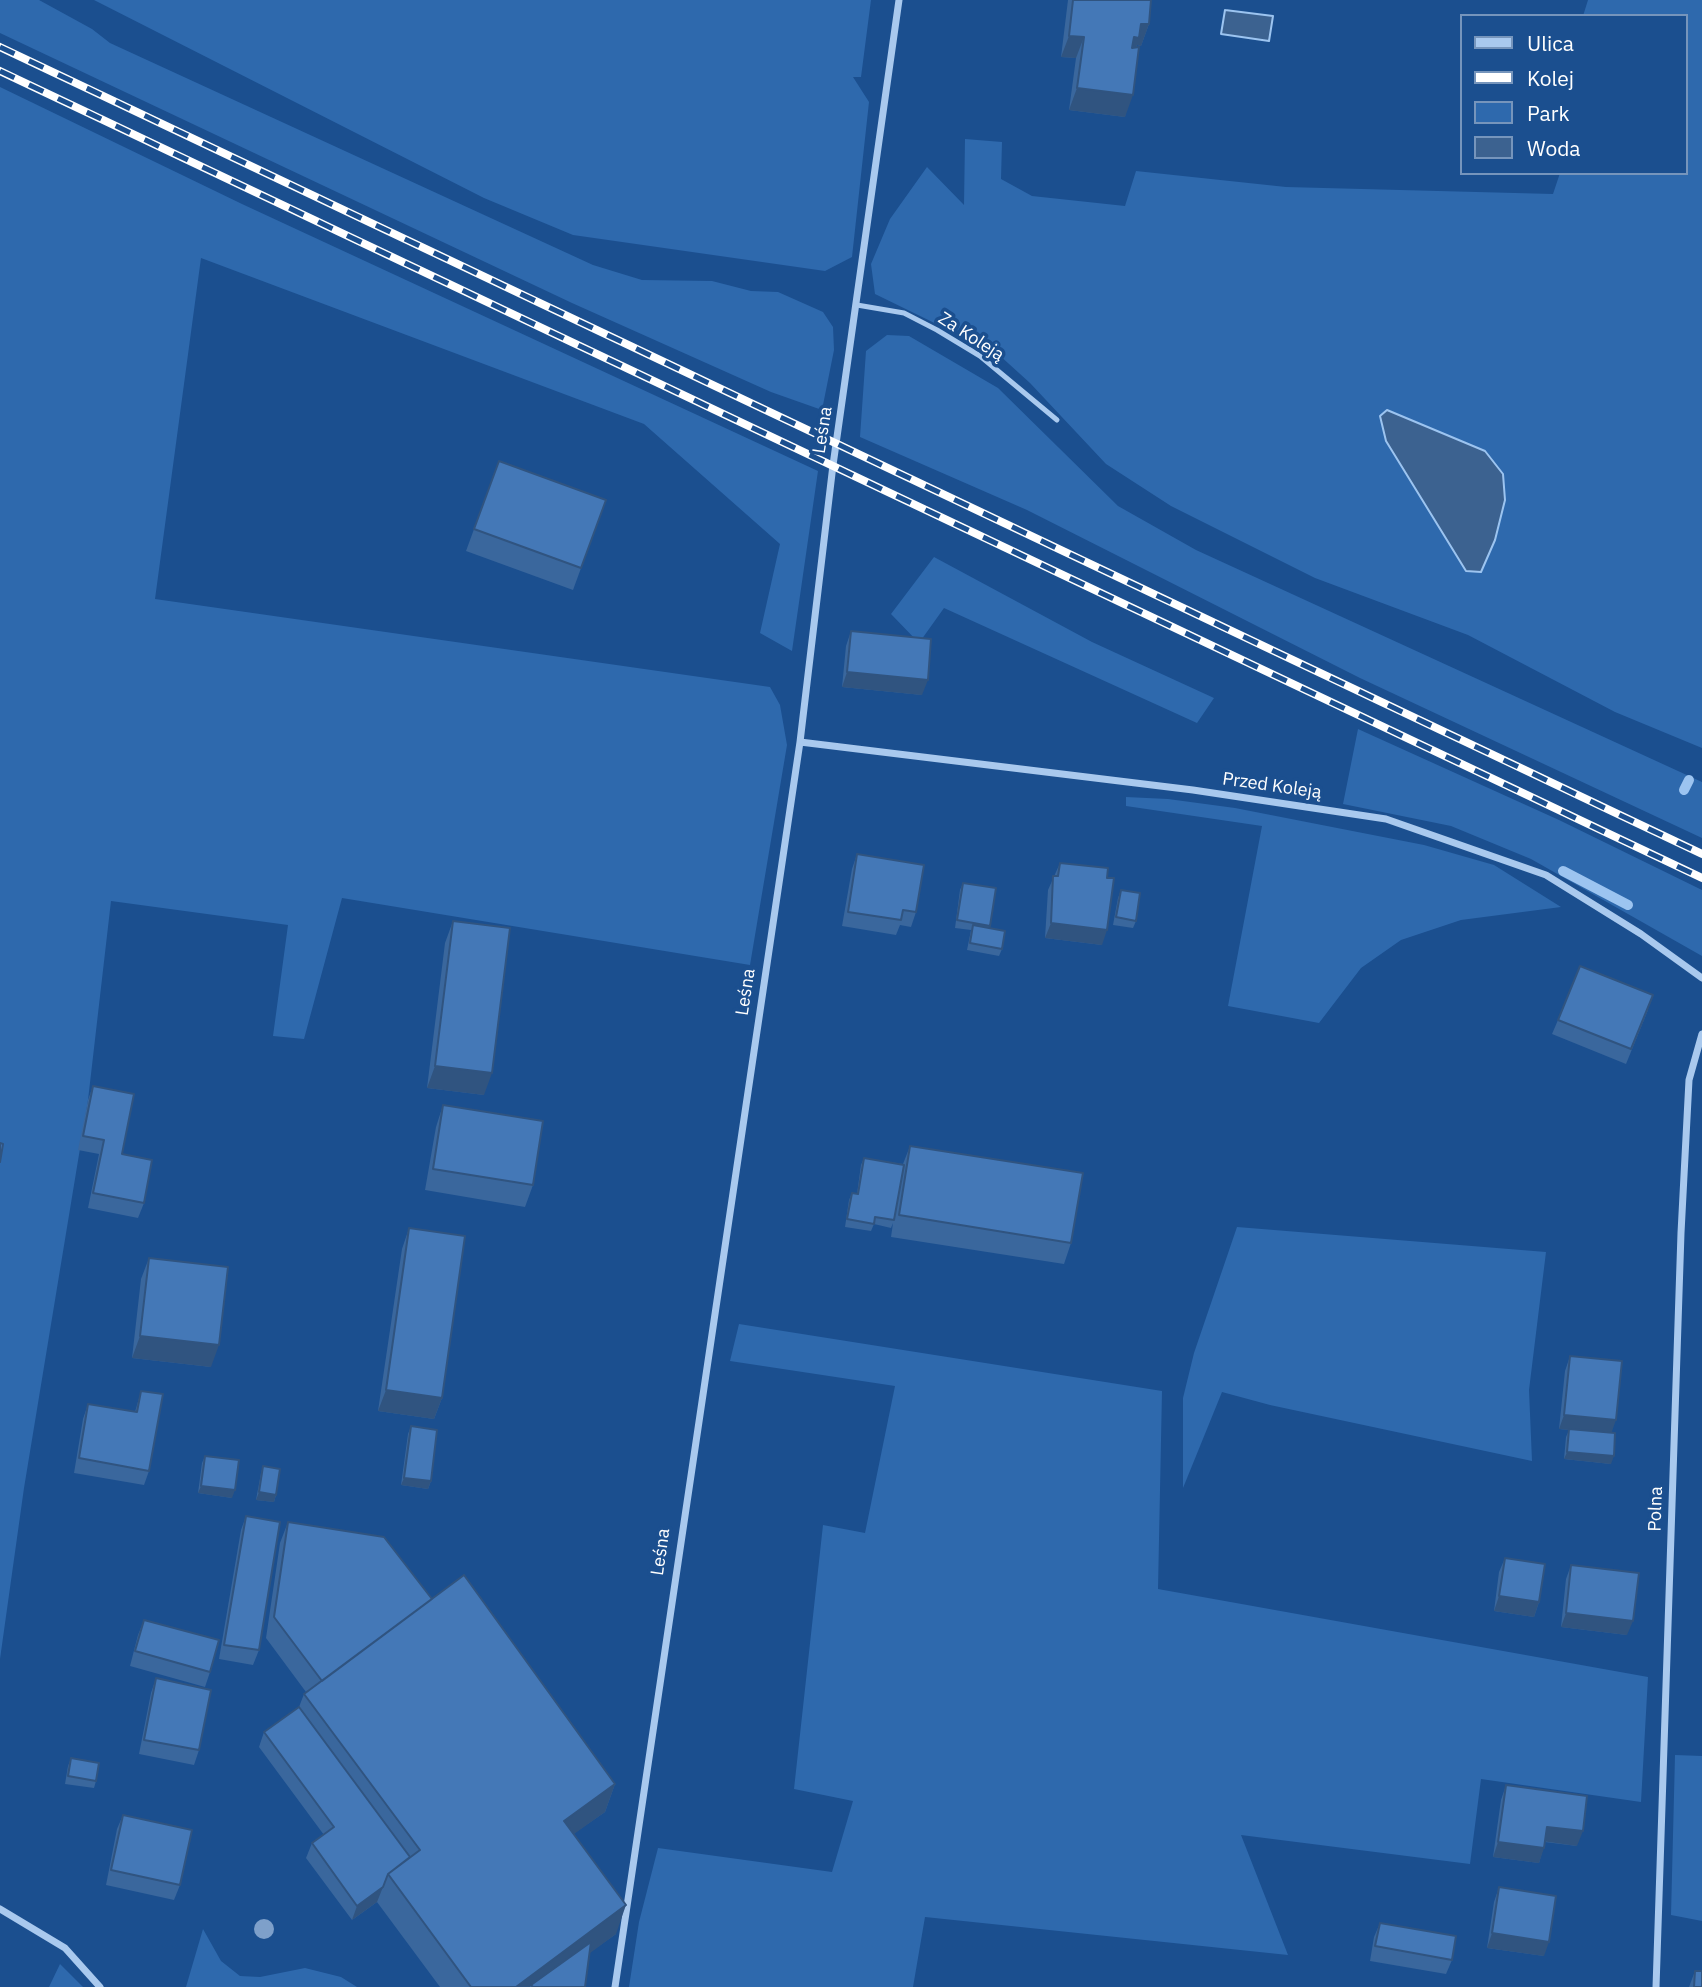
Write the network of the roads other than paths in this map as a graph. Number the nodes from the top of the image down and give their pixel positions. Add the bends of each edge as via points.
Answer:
1 (899, 0) edge
2 (857, 304) junction
3 (1057, 420) dead end
4 (800, 741) junction
5 (1702, 978) edge
6 (1702, 1034) edge
7 (0, 1909) edge
8 (100, 1987) edge
9 (615, 1987) edge
10 (1656, 1987) edge

1 - 2 street, Leśna
2 - 3 lane, Za Koleją via 904,313 937,330 980,356
2 - 4 street, Leśna
4 - 5 street, Przed Koleją via 1386,819 1546,875
4 - 9 street, Leśna
6 - 10 street, Polna via 1689,1080 1681,1233
7 - 8 street via 65,1948

